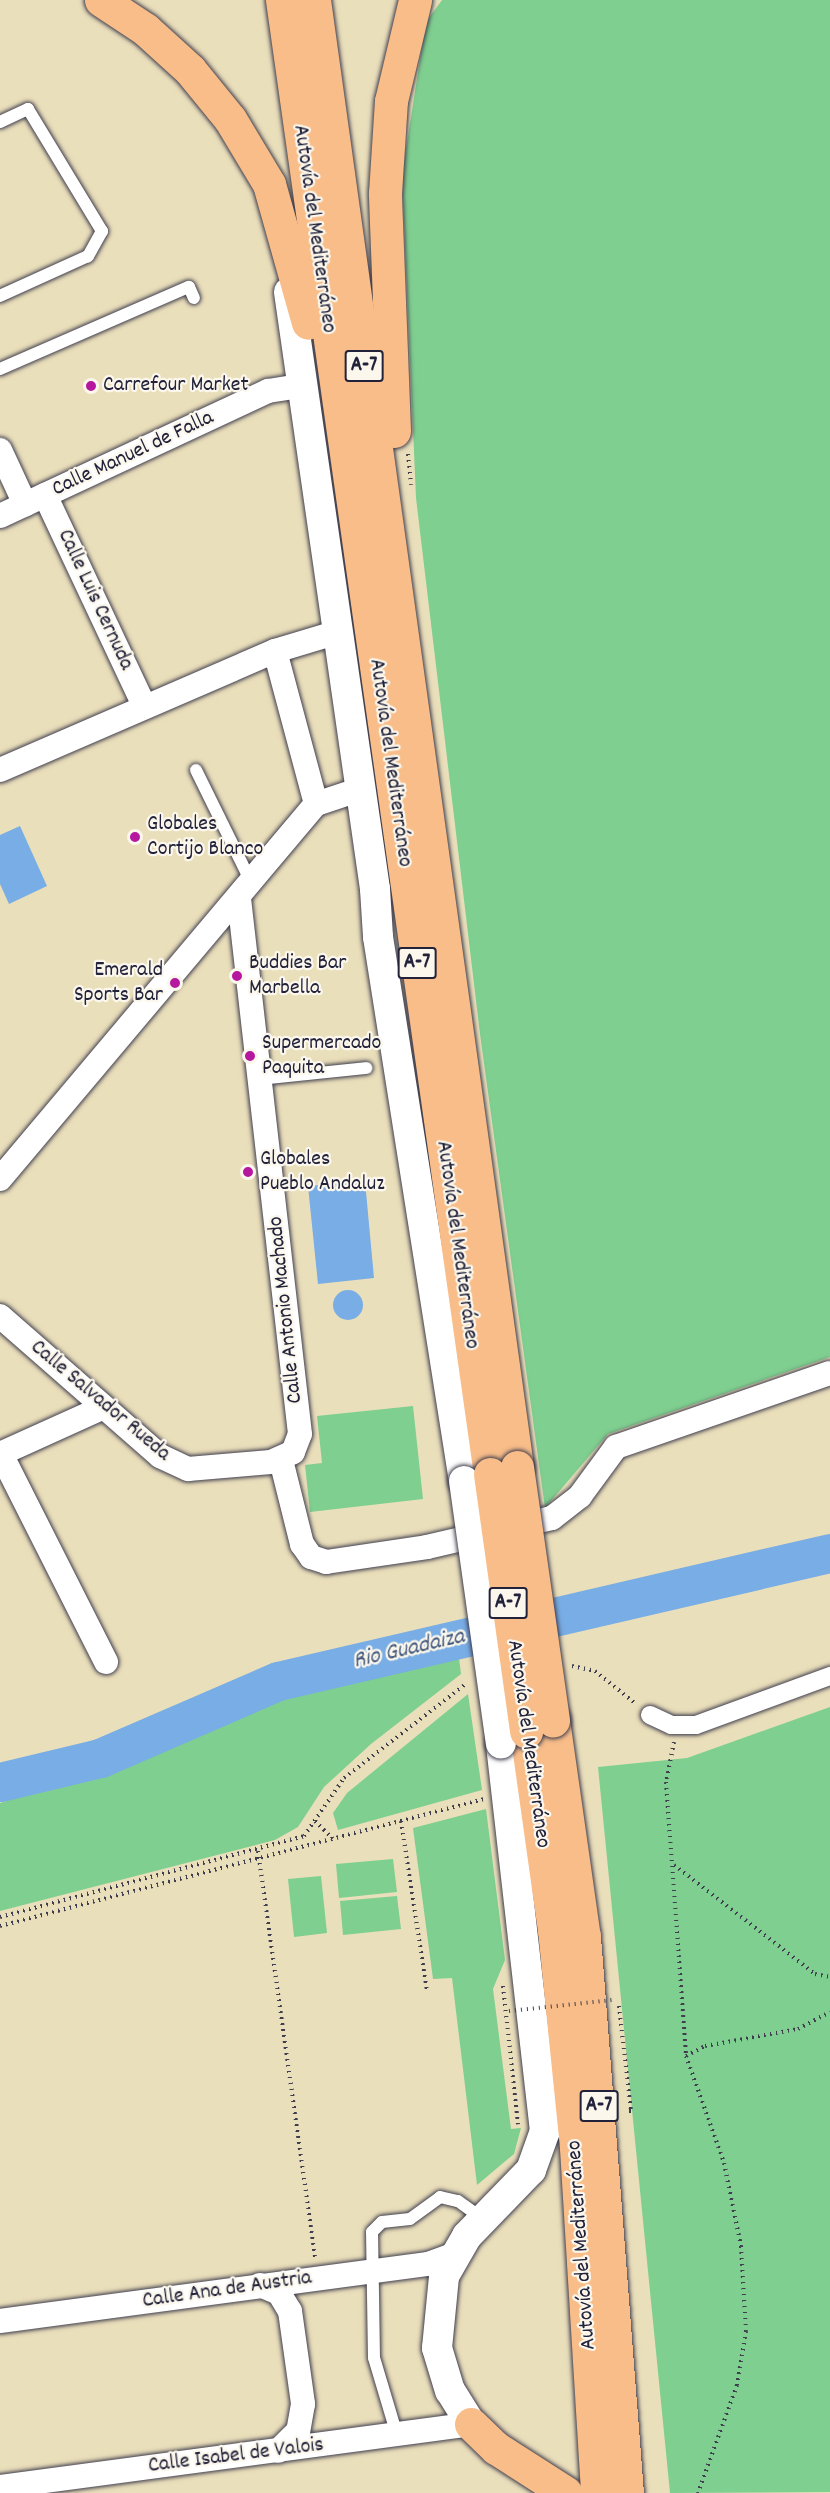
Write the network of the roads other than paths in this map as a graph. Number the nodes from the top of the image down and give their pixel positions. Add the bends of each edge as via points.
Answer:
1 (101, 0) edge
2 (282, 0) edge
3 (314, 0) edge
4 (415, 0) edge
5 (230, 119) junction
6 (0, 122) edge
7 (0, 296) edge
8 (194, 298) dead end
9 (0, 369) edge
10 (301, 386) junction
11 (0, 450) edge
12 (346, 451) junction
13 (35, 500) junction
14 (0, 516) edge
15 (393, 570) junction
16 (338, 632) junction
17 (275, 651) junction
18 (144, 705) junction
19 (0, 770) edge
20 (196, 770) dead end
21 (361, 789) junction
22 (316, 804) junction
23 (245, 891) junction
24 (366, 1068) dead end
25 (260, 1079) junction
26 (0, 1179) edge
27 (0, 1316) edge
28 (830, 1373) edge
29 (102, 1408) junction
30 (0, 1454) edge
31 (281, 1460) junction
32 (490, 1474) junction
33 (106, 1662) dead end
34 (830, 1676) edge
35 (650, 1715) dead end
36 (527, 1731) junction
37 (573, 1745) dead end
38 (583, 1819) dead end
39 (584, 1937) junction
40 (483, 2219) junction
41 (453, 2255) junction
42 (370, 2269) junction
43 (260, 2285) junction
44 (0, 2321) edge
45 (471, 2424) junction
46 (397, 2435) junction
47 (278, 2451) junction
48 (0, 2487) edge
49 (566, 2493) edge
50 (597, 2493) edge
51 (627, 2493) edge

1 - 5 main road via 145,29 190,70
2 - 12 main road, Autovía del Mediterráneo / A-7
3 - 15 main road, Autovía del Mediterráneo / A-7
4 - 15 main road via 392,91 385,194 387,355 400,504
5 - 10 street via 280,250
5 - 12 main road via 269,184 283,221 321,388
6 - 7 lane via 28,109 102,231 88,256
8 - 9 lane via 189,287
10 - 13 street, Calle Manuel de Falla via 268,391
10 - 16 street
11 - 13 street, Calle Luis Cernuda
12 - 32 main road, Autovía del Mediterráneo / A-7
13 - 14 street, Calle Manuel de Falla
13 - 18 street, Calle Luis Cernuda
15 - 32 main road, Autovía del Mediterráneo / A-7
16 - 17 street
16 - 21 street
17 - 18 street
17 - 22 street
18 - 19 street
20 - 23 lane
21 - 22 street
21 - 32 street via 378,937
22 - 23 street
23 - 25 street, Calle Antonio Machado
23 - 26 street
24 - 25 lane
25 - 31 street, Calle Antonio Machado via 300,1434 293,1452
27 - 29 street, Calle Salvador Rueda
28 - 31 street via 616,1447 580,1496 552,1518 427,1547 326,1562 311,1557 302,1544
29 - 30 street
29 - 31 street, Calle Salvador Rueda via 160,1456 188,1469
30 - 33 street
32 - 36 main road, Autovía del Mediterráneo / A-7, bridge
32 - 36 street, bridge
34 - 35 street via 696,1725 671,1725
36 - 37 lane
36 - 39 main road, Autovía del Mediterráneo / A-7
36 - 40 street via 545,2131 538,2157 524,2180
36 - 50 main road, Autovía del Mediterráneo / A-7 via 554,1930 576,2148
38 - 39 lane
39 - 51 main road, Autovía del Mediterráneo / A-7
40 - 41 street
40 - 42 lane via 449,2198 430,2199 410,2218 376,2226 370,2239
41 - 42 street, Calle Ana de Austria via 428,2264
41 - 45 street via 440,2297 436,2348 450,2391
42 - 43 street, Calle Ana de Austria
42 - 46 lane via 374,2358
43 - 44 street, Calle Ana de Austria
43 - 47 street via 279,2293 290,2311 303,2404 298,2431
45 - 46 street, Calle Isabel de Valois
45 - 49 main road via 496,2448
46 - 47 street, Calle Isabel de Valois
47 - 48 street, Calle Isabel de Valois

